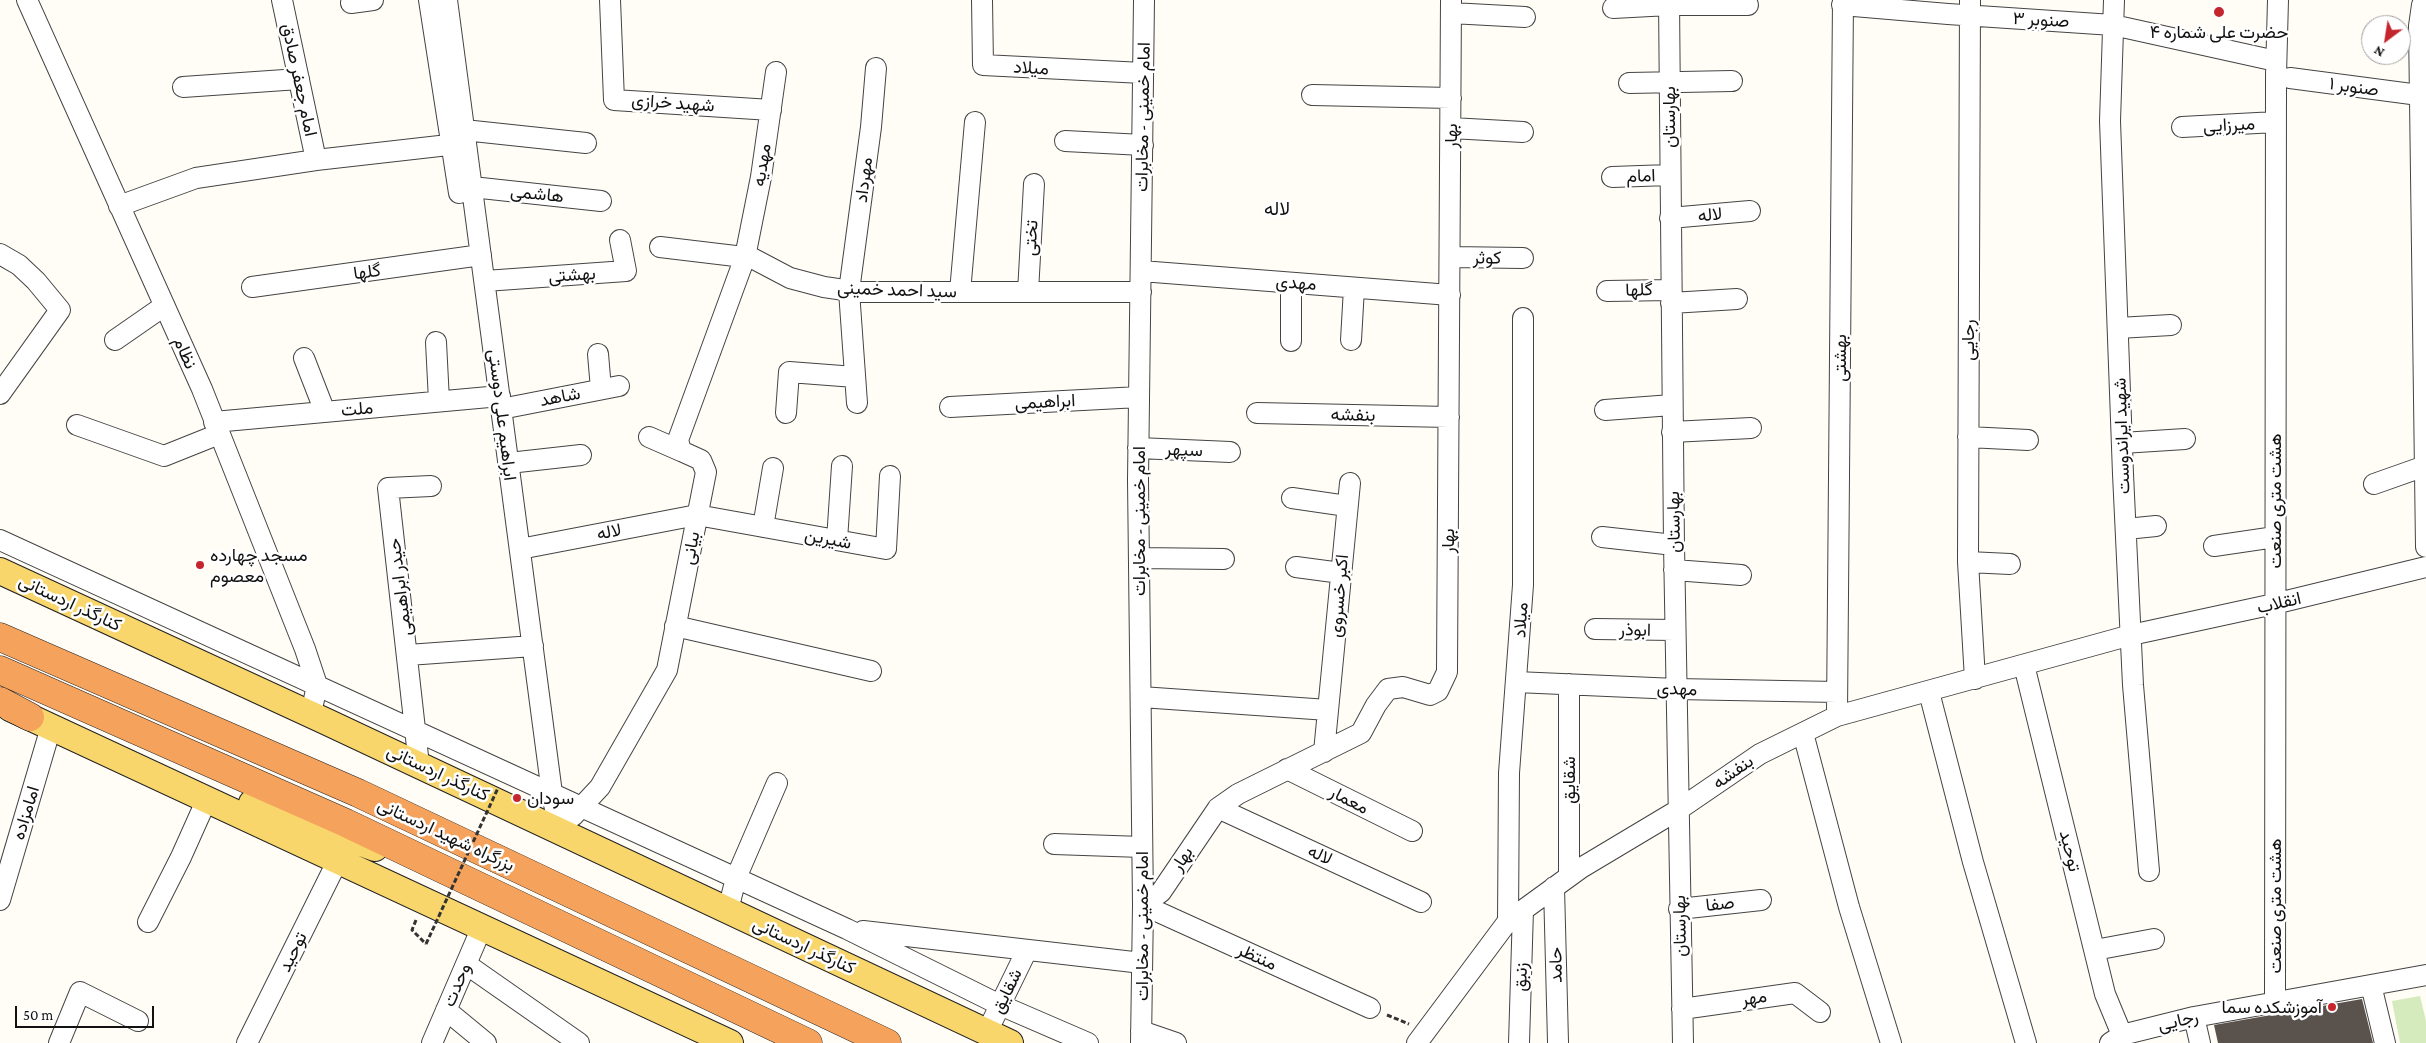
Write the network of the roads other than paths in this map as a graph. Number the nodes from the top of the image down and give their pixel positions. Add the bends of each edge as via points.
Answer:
1 (27, 0) edge
2 (282, 0) edge
3 (373, 0) edge
4 (429, 0) edge
5 (447, 0) edge
6 (610, 0) edge
7 (982, 0) edge
8 (1144, 0) edge
9 (2114, 0) edge
10 (2278, 0) edge
11 (2425, 0) edge
12 (1669, 2) edge
13 (1842, 2) edge
14 (351, 3) dead end
15 (1748, 5) dead end
16 (1452, 6) edge
17 (1613, 8) dead end
18 (1969, 8) edge
19 (1525, 17) dead end
20 (2113, 24) junction
21 (2276, 61) junction
22 (876, 68) dead end
23 (776, 72) dead end
24 (1144, 73) junction
25 (2290, 78) dead end
26 (299, 79) junction
27 (1732, 81) dead end
28 (1630, 83) dead end
29 (1669, 83) junction
30 (183, 87) dead end
31 (1312, 96) dead end
32 (1451, 98) junction
33 (2422, 108) edge
34 (771, 110) junction
35 (975, 122) dead end
36 (2276, 122) junction
37 (2182, 127) dead end
38 (1452, 128) junction
39 (1523, 132) dead end
40 (461, 139) junction
41 (1065, 140) dead end
42 (586, 143) dead end
43 (1143, 145) junction
44 (316, 160) junction
45 (1669, 175) junction
46 (1612, 177) dead end
47 (1034, 184) dead end
48 (472, 187) junction
49 (602, 201) dead end
50 (119, 206) junction
51 (1750, 211) dead end
52 (1670, 218) junction
53 (620, 240) dead end
54 (660, 247) dead end
55 (0, 254) edge
56 (475, 256) junction
57 (745, 257) junction
58 (1451, 257) junction
59 (1523, 258) dead end
60 (1141, 271) junction
61 (485, 281) junction
62 (1291, 283) junction
63 (252, 287) dead end
64 (1354, 288) junction
65 (850, 291) junction
66 (1608, 291) dead end
67 (960, 292) junction
68 (1028, 292) junction
69 (1141, 292) junction
70 (1450, 295) junction
71 (1671, 296) junction
72 (1737, 299) dead end
73 (164, 306) junction
74 (1523, 318) dead end
75 (2171, 325) dead end
76 (2118, 328) junction
77 (115, 340) dead end
78 (1351, 340) dead end
79 (436, 342) dead end
80 (1291, 342) dead end
81 (598, 354) dead end
82 (304, 358) dead end
83 (7, 368) edge
84 (855, 377) junction
85 (0, 394) edge
86 (1139, 397) junction
87 (439, 401) junction
88 (500, 402) junction
89 (857, 403) dead end
90 (1672, 405) junction
91 (950, 407) dead end
92 (1605, 410) dead end
93 (325, 412) junction
94 (786, 413) dead end
95 (1257, 413) dead end
96 (1449, 417) junction
97 (77, 425) dead end
98 (217, 428) junction
99 (1751, 428) dead end
100 (1672, 432) junction
101 (649, 437) dead end
102 (1968, 437) junction
103 (2185, 439) dead end
104 (2028, 440) dead end
105 (2122, 443) junction
106 (1138, 448) junction
107 (681, 452) junction
108 (1230, 452) dead end
109 (581, 455) dead end
110 (508, 462) junction
111 (842, 466) dead end
112 (2425, 466) junction
113 (773, 468) dead end
114 (890, 476) dead end
115 (1350, 483) dead end
116 (2374, 484) dead end
117 (431, 486) dead end
118 (1292, 498) dead end
119 (1347, 506) junction
120 (697, 515) junction
121 (763, 526) junction
122 (2156, 526) dead end
123 (2126, 529) junction
124 (1602, 537) dead end
125 (2275, 537) junction
126 (0, 540) edge
127 (837, 540) junction
128 (1674, 545) junction
129 (2214, 546) dead end
130 (2426, 547) edge
131 (520, 549) junction
132 (1139, 558) junction
133 (1224, 559) dead end
134 (1968, 562) junction
135 (2010, 564) dead end
136 (1296, 567) dead end
137 (2426, 568) edge
138 (1674, 570) junction
139 (0, 571) edge
140 (1341, 573) junction
141 (1741, 575) dead end
142 (111, 592) junction
143 (2274, 604) junction
144 (108, 621) junction
145 (675, 626) junction
146 (1595, 629) dead end
147 (1675, 630) junction
148 (2131, 635) junction
149 (0, 637) edge
150 (533, 646) junction
151 (408, 655) junction
152 (2024, 665) junction
153 (0, 670) edge
154 (871, 671) dead end
155 (1975, 679) junction
156 (1516, 682) junction
157 (1569, 684) junction
158 (317, 685) junction
159 (1676, 689) junction
160 (1837, 692) junction
161 (1929, 692) junction
162 (1140, 697) junction
163 (0, 702) edge
164 (1328, 710) junction
165 (311, 714) junction
166 (1837, 716) junction
167 (41, 722) junction
168 (414, 730) junction
169 (1803, 732) junction
170 (1324, 752) junction
171 (419, 765) junction
172 (1287, 769) junction
173 (778, 783) dead end
174 (552, 793) junction
175 (207, 799) junction
176 (582, 807) junction
177 (1218, 808) junction
178 (1678, 810) junction
179 (559, 830) junction
180 (1412, 831) dead end
181 (1054, 844) dead end
182 (1142, 847) junction
183 (6, 856) edge
184 (338, 860) junction
185 (2149, 871) dead end
186 (736, 878) junction
187 (1562, 882) junction
188 (478, 886) junction
189 (0, 900) edge
190 (1761, 900) dead end
191 (1421, 902) dead end
192 (1143, 905) junction
193 (1679, 909) junction
194 (728, 910) junction
195 (1515, 916) junction
196 (148, 922) dead end
197 (482, 927) junction
198 (846, 929) junction
199 (2154, 939) dead end
200 (1027, 950) junction
201 (2095, 950) junction
202 (1142, 963) junction
203 (466, 964) junction
204 (2426, 975) edge
205 (2371, 985) junction
206 (2275, 1002) junction
207 (1000, 1005) junction
208 (1370, 1008) road end
209 (1682, 1009) junction
210 (446, 1010) junction
211 (1820, 1012) dead end
212 (2194, 1016) junction
213 (138, 1021) dead end
214 (1141, 1037) edge
215 (1421, 1037) edge
216 (998, 1038) edge
217 (2116, 1039) edge
218 (1558, 1042) edge
219 (59, 1043) edge
220 (248, 1043) edge
221 (432, 1043) edge
222 (486, 1043) edge
223 (579, 1043) edge
224 (730, 1043) edge
225 (808, 1043) edge
226 (887, 1043) edge
227 (1088, 1043) edge
228 (1176, 1043) edge
229 (1518, 1043) edge
230 (1683, 1043) edge
231 (1891, 1043) edge
232 (2026, 1043) edge
233 (2200, 1043) edge
234 (2385, 1043) edge

1 - 50 street, نظام
2 - 26 street, امام جعفر صادق
3 - 14 street
4 - 40 street
5 - 40 street, ابراهیم علی دوستی
6 - 34 street, شهید خرازی via 614,100
7 - 24 street, میلاد via 983,65
8 - 24 street, امام خمینی - مخابرات
9 - 20 street, شهید ایراندوست
10 - 21 street, هشت متری صنعت
11 - 33 street via 2419,26
12 - 15 street
12 - 17 street
12 - 29 street, بهارستان
13 - 18 street, صنوبر ۳
13 - 160 street, بهشتی
16 - 19 street
16 - 32 street, بهار
18 - 20 street, صنوبر ۳
18 - 102 street, رجایی
20 - 21 street, صنوبر ۳
20 - 76 street, شهید ایراندوست via 2110,121
21 - 36 street, هشت متری صنعت
22 - 65 street, مهرداد
23 - 34 street, مهدیه
24 - 43 street, امام خمینی - مخابرات
25 - 33 street, صنوبر ۱
26 - 30 street
26 - 44 street, امام جعفر صادق
27 - 29 street
28 - 29 street
29 - 45 street, بهارستان
31 - 32 street
32 - 38 street, بهار
33 - 112 street
34 - 57 street, مهدیه
35 - 67 street
36 - 37 street, میرزایی
36 - 125 street, هشت متری صنعت
38 - 39 street
38 - 58 street, بهار
40 - 42 street
40 - 44 street
40 - 48 street, ابراهیم علی دوستی
40 - 56 street
41 - 43 street
43 - 60 street, امام خمینی - مخابرات
44 - 50 street via 196,178
45 - 46 street, امام
45 - 52 street, بهارستان
47 - 68 street, تختی
48 - 49 street, هاشمی
48 - 56 street, ابراهیم علی دوستی
50 - 73 street, نظام
51 - 52 street, لاله
52 - 71 street, بهارستان
53 - 61 street, بهشتی via 626,271
54 - 57 street, سید احمد خمینی
55 - 83 street via 19,265 60,310
56 - 61 street, ابراهیم علی دوستی
56 - 63 street, گلها
57 - 65 street, سید احمد خمینی via 790,278
57 - 107 street via 678,440
58 - 59 street, کوثر
58 - 70 street, بهار
60 - 62 street, مهدی
60 - 69 street, امام خمینی - مخابرات
61 - 88 street, ابراهیم علی دوستی
62 - 64 street, مهدی
62 - 80 street
64 - 70 street, مهدی
64 - 78 street
65 - 67 street, سید احمد خمینی
65 - 84 street, مهرداد
66 - 71 street, گلها
67 - 68 street, سید احمد خمینی
68 - 69 street, سید احمد خمینی
69 - 86 street, امام خمینی - مخابرات
70 - 96 street, بهار
71 - 72 street
71 - 90 street, بهارستان
73 - 77 street
73 - 98 street, نظام
74 - 156 street, میلاد via 1523,585
75 - 76 street
76 - 105 street, شهید ایراندوست
79 - 87 street
81 - 88 street, شاهد via 610,388
82 - 93 street
83 - 85 street
84 - 89 street, مهرداد
84 - 94 street via 789,372
86 - 91 street, ابراهیمی
86 - 106 street, امام خمینی - مخابرات
87 - 88 street, ملت
87 - 93 street, ملت
88 - 110 street, ابراهیم علی دوستی
90 - 92 street
90 - 100 street, بهارستان
93 - 98 street, ملت
95 - 96 street, بنفشه
96 - 170 street, بهار via 1447,672 1438,691 1430,695 1403,687 1388,689 1361,733
97 - 98 street, ملت via 164,456
98 - 158 street, نظام
99 - 100 street
100 - 128 street, بهارستان
101 - 107 street, بیانی
102 - 104 street
102 - 134 street, رجایی
103 - 105 street
105 - 123 street, شهید ایراندوست
106 - 108 street, سپهر
106 - 132 street, امام خمینی - مخابرات
107 - 120 street, بیانی via 701,460 706,472
109 - 110 street
110 - 131 street, ابراهیم علی دوستی
111 - 127 street
112 - 116 street
112 - 130 street
113 - 121 street
114 - 127 street, شیرین via 886,550
115 - 119 street, اکبر خسروی
117 - 151 street, حیدر ابراهیمی via 388,488
118 - 119 street
119 - 140 street, اکبر خسروی
120 - 121 street, شیرین
120 - 131 street, لاله
120 - 145 street, بیانی
121 - 127 street, شیرین
122 - 123 street
123 - 148 street, شهید ایراندوست
124 - 128 street
125 - 129 street
125 - 143 street, هشت متری صنعت
126 - 142 street
128 - 138 street, بهارستان
131 - 150 street, ابراهیم علی دوستی
132 - 133 street
132 - 162 street, امام خمینی - مخابرات
134 - 135 street
134 - 155 street, رجایی
136 - 140 street
137 - 143 street, انقلاب
138 - 141 street
138 - 147 street, بهارستان
139 - 144 main road, کنارگذر اردستانی
140 - 164 street, اکبر خسروی
142 - 144 street
142 - 158 street
143 - 148 street, انقلاب
143 - 206 street, هشت متری صنعت
144 - 165 main road, کنارگذر اردستانی
145 - 154 street
145 - 176 street, بیانی via 667,670 600,787
146 - 147 street, ابوذر
147 - 159 street, بهارستان
148 - 152 street, بنفشه
148 - 185 street, شهید ایراندوست
149 - 226 highway, بزرگراه شهید اردستانی via 358,793
150 - 151 street
150 - 174 street, ابراهیم علی دوستی
151 - 168 street, حیدر ابراهیمی
152 - 155 street, بنفشه
152 - 201 street, توحید
153 - 188 highway, بزرگراه شهید اردستانی via 337,819
155 - 161 street, بنفشه
156 - 157 street, مهدی
156 - 195 street, میلاد via 1509,773
157 - 159 street, مهدی
157 - 187 street, شقایق
158 - 165 street
158 - 168 street
159 - 160 street, مهدی
159 - 178 street, بهارستان
160 - 166 street, بهشتی
161 - 166 street, بنفشه
161 - 232 street via 1973,862
162 - 164 street
162 - 182 street, امام خمینی - مخابرات
163 - 167 highway
164 - 170 street, اکبر خسروی
165 - 171 main road, کنارگذر اردستانی
166 - 169 street, بنفشه
167 - 175 main road
167 - 183 street, امامزاده
168 - 171 street, حیدر ابراهیمی
168 - 174 street
169 - 178 street, بنفشه via 1760,754
169 - 231 street via 1849,908
170 - 172 street, بهار
171 - 179 main road, کنارگذر اردستانی
172 - 177 street, بهار
172 - 180 street, معمار
173 - 186 street
174 - 176 street
174 - 179 street, ابراهیم علی دوستی
175 - 184 main road
175 - 188 main road via 242,800
175 - 196 street
176 - 179 street, بیانی
176 - 186 street
177 - 191 street, لاله
177 - 192 street, بهار via 1161,892
178 - 187 street, بنفشه
178 - 193 street, بهارستان
179 - 194 main road, کنارگذر اردستانی
181 - 182 street
182 - 192 street, امام خمینی - مخابرات
183 - 189 street, امامزاده
184 - 197 main road
184 - 220 street, توحید
186 - 194 street
186 - 198 street
187 - 195 street, بنفشه
187 - 218 street, حامد
188 - 225 highway, بزرگراه شهید اردستانی
190 - 193 street, صفا
192 - 202 street, امام خمینی - مخابرات
192 - 208 street, منتظر
193 - 209 street, بهارستان
194 - 216 main road, کنارگذر اردستانی
195 - 215 street, بنفشه
195 - 229 street, زنبق
197 - 203 street, وحدت
197 - 224 main road
198 - 200 street
198 - 207 street
199 - 201 street
200 - 202 street
200 - 207 street, شقایق
201 - 217 street, توحید
202 - 214 street, امام خمینی - مخابرات
203 - 210 street, وحدت
203 - 223 street
204 - 205 street, رجایی
205 - 206 street, رجایی
205 - 234 street
206 - 212 street, رجایی
207 - 216 street, شقایق
207 - 227 street
209 - 211 street, مهر via 1795,993
209 - 230 street, بهارستان
210 - 221 street, وحدت
210 - 222 street
212 - 217 street, رجایی
212 - 233 street
213 - 219 street via 80,992
214 - 228 street

